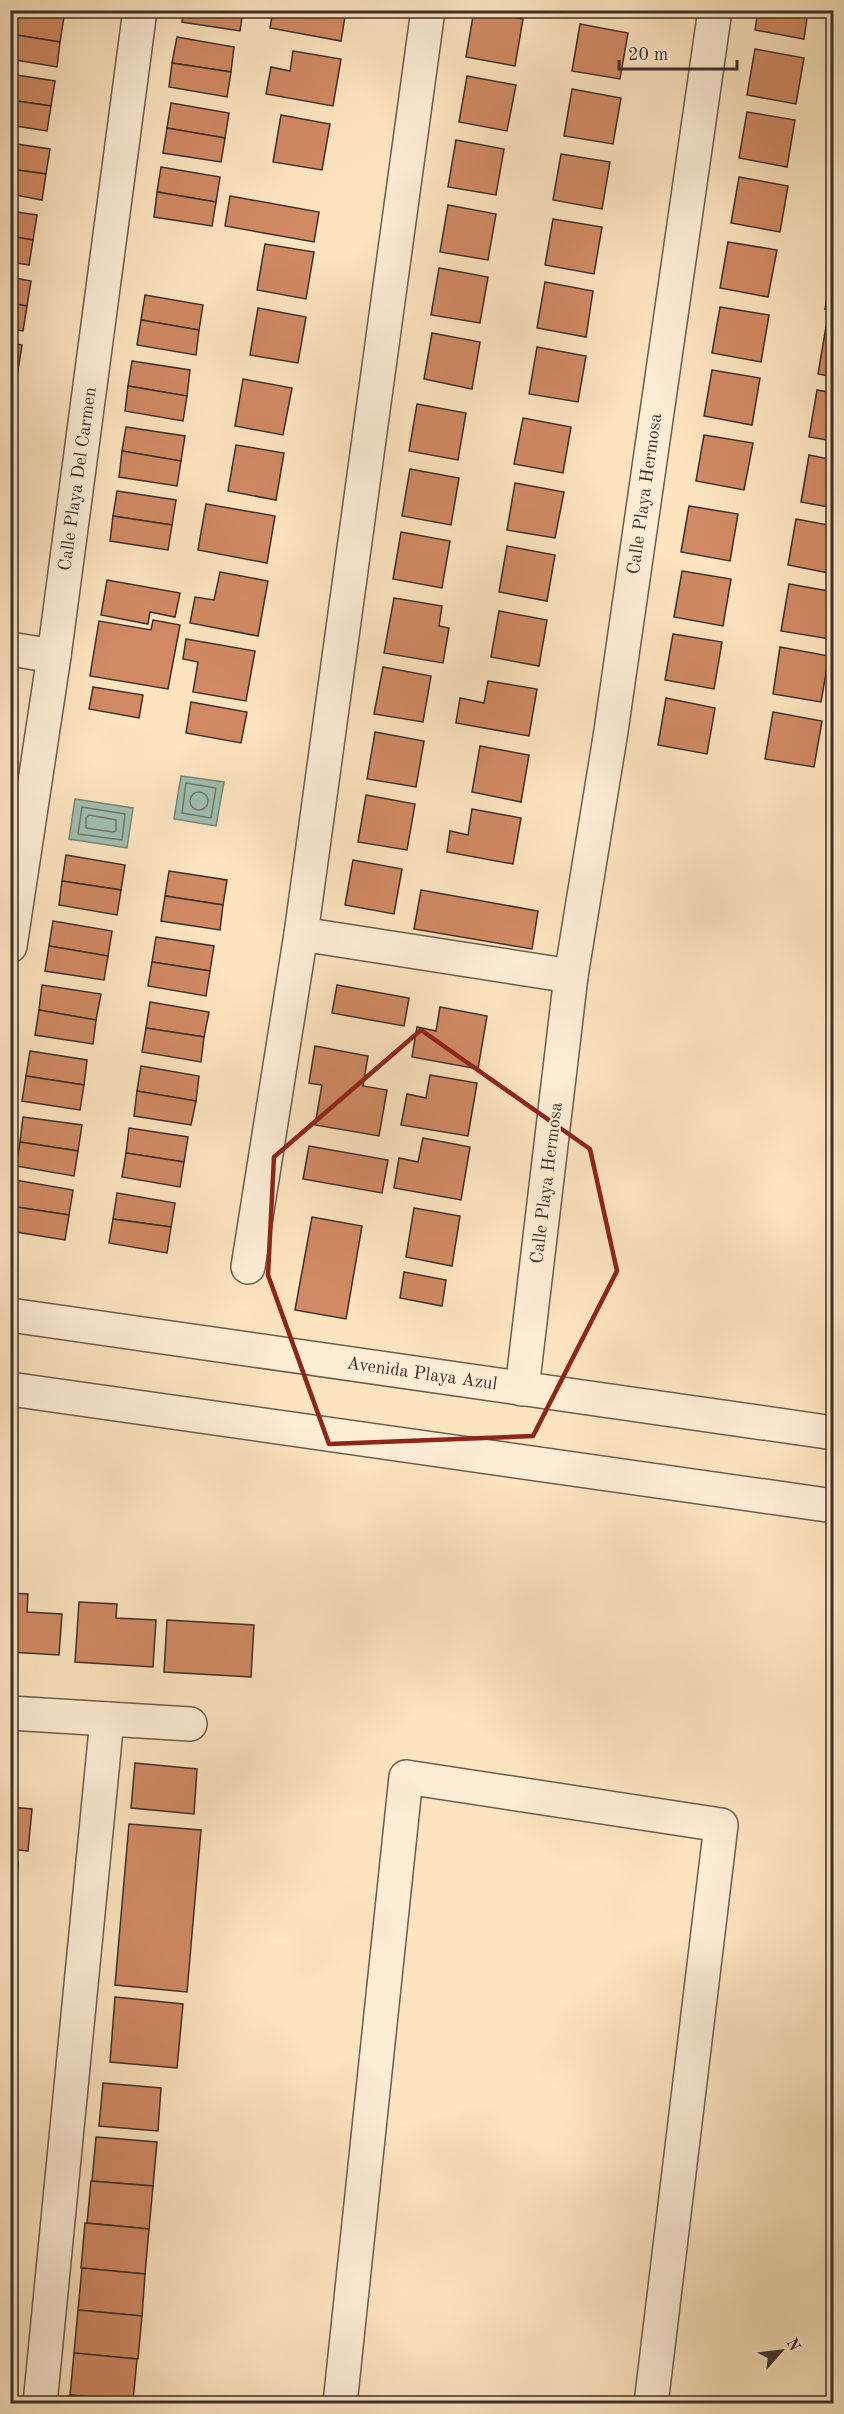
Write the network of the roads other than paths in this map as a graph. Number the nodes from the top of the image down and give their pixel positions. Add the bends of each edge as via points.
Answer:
1 (140, 10) edge
2 (428, 10) edge
3 (715, 10) edge
4 (10, 650) edge
5 (54, 656) junction
6 (301, 934) junction
7 (10, 946) edge
8 (571, 976) junction
9 (248, 1267) dead end
10 (10, 1316) edge
11 (10, 1389) edge
12 (522, 1389) junction
13 (834, 1433) edge
14 (834, 1506) edge
15 (10, 1713) edge
16 (107, 1719) junction
17 (190, 1724) dead end
18 (40, 2403) edge
19 (340, 2403) edge
20 (651, 2403) edge

1 - 5 street, Calle Playa Del Carmen
2 - 6 street
3 - 8 street, Calle Playa Hermosa via 611,731
4 - 5 street
5 - 7 street, Calle Playa Del Carmen
6 - 8 street
6 - 9 street
8 - 12 street, Calle Playa Hermosa
10 - 12 street, Avenida Playa Azul
11 - 14 street
12 - 13 street, Avenida Playa Azul
15 - 16 street
16 - 17 street
16 - 18 street
19 - 20 street via 406,1777 721,1826

